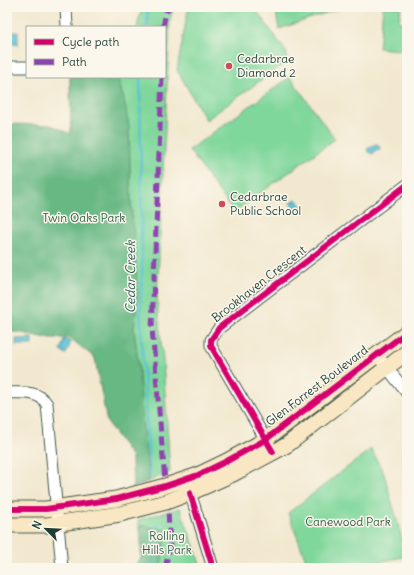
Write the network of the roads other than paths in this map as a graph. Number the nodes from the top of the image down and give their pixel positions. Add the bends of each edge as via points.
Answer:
1 (66, 7) edge
2 (67, 26) edge
3 (7, 67) edge
4 (26, 67) edge
5 (407, 185) edge
6 (407, 332) edge
7 (407, 352) edge
8 (377, 354) junction
9 (387, 367) junction
10 (7, 393) edge
11 (407, 393) edge
12 (265, 440) junction
13 (273, 452) junction
14 (187, 487) junction
15 (7, 508) edge
16 (57, 508) junction
17 (58, 524) junction
18 (7, 525) edge
19 (62, 568) edge
20 (213, 568) edge

1 - 2 street
3 - 4 street
5 - 12 street, Brookhaven Crescent via 220,328 211,340 211,346
6 - 8 street, Glen Forrest Boulevard
7 - 9 street, Glen Forrest Boulevard
8 - 9 street
8 - 12 street, Glen Forrest Boulevard
9 - 11 street
9 - 13 street, Glen Forrest Boulevard via 287,445
10 - 16 street via 31,393 44,399 47,404
12 - 13 street, Brookhaven Crescent
12 - 14 street, Glen Forrest Boulevard via 198,475
13 - 14 street, Glen Forrest Boulevard via 233,474
14 - 16 street, Glen Forrest Boulevard
14 - 17 street, Glen Forrest Boulevard via 166,502 120,514
14 - 20 street
15 - 16 street, Glen Forrest Boulevard
16 - 17 street
17 - 18 street, Glen Forrest Boulevard
17 - 19 street

